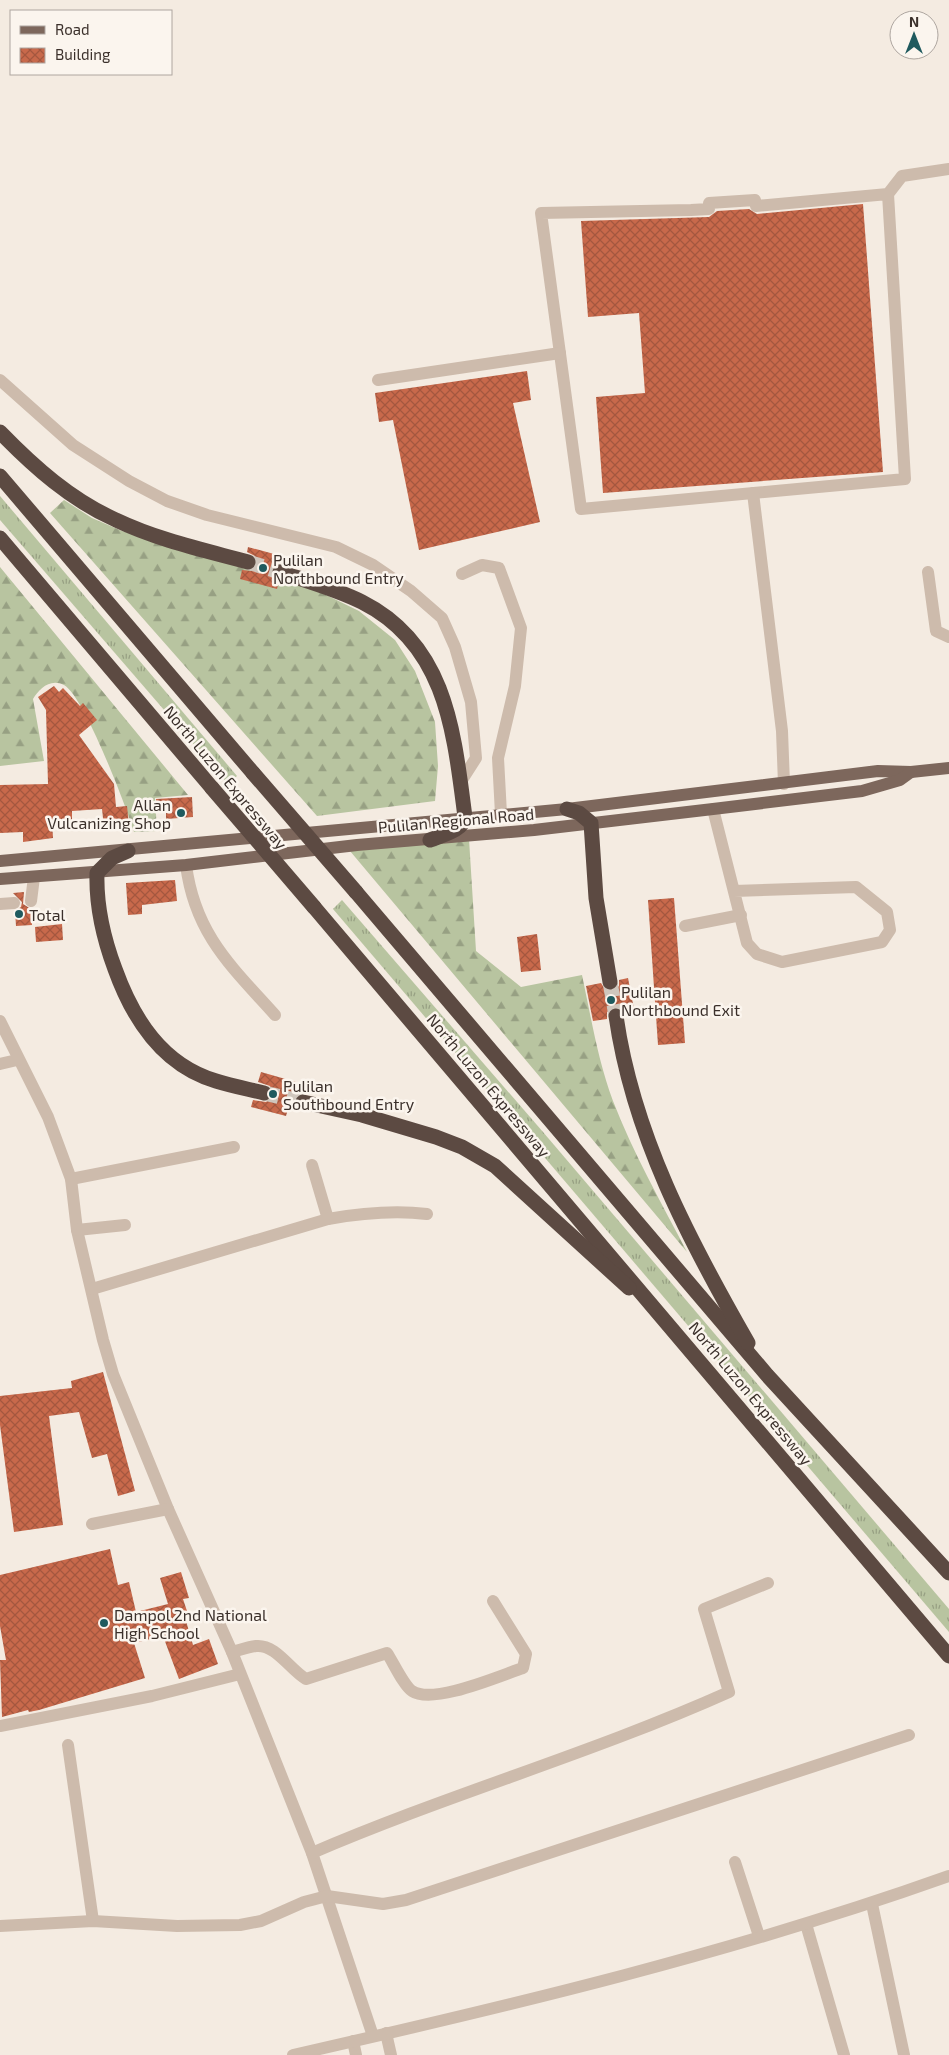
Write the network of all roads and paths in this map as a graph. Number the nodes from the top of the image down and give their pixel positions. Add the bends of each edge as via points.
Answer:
1 (949, 169) edge
2 (888, 194) junction
3 (560, 353) junction
4 (0, 380) edge
5 (378, 380) dead end
6 (0, 432) edge
7 (0, 476) edge
8 (753, 493) junction
9 (0, 538) edge
10 (248, 562) tunnel mouth
11 (280, 572) tunnel mouth
12 (928, 572) dead end
13 (462, 574) dead end
14 (949, 637) edge
15 (949, 768) edge
16 (911, 772) junction
17 (460, 783) junction
18 (784, 784) junction
19 (567, 809) junction
20 (713, 809) junction
21 (501, 814) junction
22 (465, 817) junction
23 (591, 823) junction
24 (430, 840) junction
25 (128, 851) junction
26 (0, 861) edge
27 (186, 865) junction
28 (97, 873) junction
29 (34, 876) junction
30 (0, 879) edge
31 (734, 891) junction
32 (31, 901) dead end
33 (14, 903) dead end
34 (0, 904) edge
35 (741, 915) junction
36 (685, 926) dead end
37 (610, 982) tunnel mouth
38 (275, 1015) dead end
39 (616, 1016) tunnel mouth
40 (0, 1021) edge
41 (18, 1060) junction
42 (0, 1064) edge
43 (264, 1093) tunnel mouth
44 (302, 1102) tunnel mouth
45 (234, 1147) dead end
46 (312, 1165) dead end
47 (71, 1179) junction
48 (427, 1214) dead end
49 (328, 1219) junction
50 (125, 1225) dead end
51 (77, 1230) junction
52 (92, 1289) junction
53 (673, 1328) junction
54 (767, 1375) junction
55 (168, 1509) junction
56 (92, 1524) dead end
57 (949, 1573) edge
58 (768, 1583) dead end
59 (493, 1601) dead end
60 (232, 1652) junction
61 (949, 1656) edge
62 (240, 1674) junction
63 (0, 1726) edge
64 (908, 1735) dead end
65 (68, 1745) dead end
66 (312, 1852) junction
67 (735, 1862) dead end
68 (949, 1876) edge
69 (327, 1896) junction
70 (872, 1904) junction
71 (93, 1921) junction
72 (806, 1924) junction
73 (0, 1926) edge
74 (759, 1936) junction
75 (386, 2033) junction
76 (373, 2036) junction
77 (353, 2041) junction
78 (293, 2055) edge
79 (356, 2055) edge
80 (391, 2055) edge
81 (844, 2055) edge
82 (904, 2055) edge

1 - 2 street via 902,176
2 - 3 street via 756,206 756,200 709,203 709,209 691,210 541,213
2 - 8 street via 905,479
3 - 5 street
3 - 8 street via 581,509
4 - 17 street via 73,445 129,481 167,501 207,515 336,547 374,565 442,618 455,647 471,702 476,758
6 - 10 highway via 34,466 115,520 156,536
7 - 54 highway, North Luzon Expressway, bridge
8 - 18 street via 782,731
9 - 53 highway, North Luzon Expressway, bridge
11 - 17 highway via 362,602 412,642 443,694
12 - 14 street via 936,631
13 - 21 street via 482,565 499,568 521,628 515,686 498,758
15 - 16 main road, Pulilan Regional Road
16 - 18 main road, Pulilan Regional Road via 878,771
16 - 20 main road, Pulilan Regional Road via 900,780 862,791
17 - 22 highway
18 - 19 main road, Pulilan Regional Road
19 - 21 main road, Pulilan Regional Road
19 - 23 highway
20 - 23 main road, Pulilan Regional Road
20 - 31 street
21 - 22 main road, Pulilan Regional Road
22 - 24 highway via 458,829
22 - 25 main road, Pulilan Regional Road
23 - 24 main road, Pulilan Regional Road
23 - 37 highway via 596,898
24 - 27 main road, Pulilan Regional Road
25 - 26 main road, Pulilan Regional Road
25 - 28 highway via 112,858
27 - 28 main road, Pulilan Regional Road
27 - 38 street via 193,902 207,933 236,972
28 - 29 main road, Pulilan Regional Road
28 - 43 highway via 96,899 110,958 123,992 149,1037 168,1055 214,1081
29 - 30 main road, Pulilan Regional Road
29 - 32 street
31 - 35 street
31 - 35 street via 856,887 887,912 890,930 882,942 782,962 757,954 746,943
33 - 34 street
35 - 36 street
39 - 54 highway via 620,1048 641,1123 699,1257
40 - 41 street
41 - 42 street
41 - 47 street via 48,1117
44 - 53 highway via 362,1115 436,1137 495,1166
45 - 47 street
46 - 49 street
47 - 51 street
48 - 49 street via 367,1212
49 - 52 street
50 - 51 street
51 - 52 street
52 - 55 street via 113,1374
53 - 61 highway, North Luzon Expressway
54 - 57 highway, North Luzon Expressway
55 - 56 street
55 - 60 street
58 - 66 street via 704,1609 729,1692 673,1717
59 - 60 street via 526,1654 522,1668 445,1693 422,1695 411,1691 387,1653 306,1679 274,1652 258,1646
60 - 62 street
62 - 63 street via 152,1696
62 - 66 street
64 - 69 street via 406,1900 383,1904
65 - 71 street
66 - 69 street
67 - 74 street
68 - 70 street
69 - 71 street via 304,1902 261,1921 240,1925 177,1926
69 - 76 street
70 - 72 street
70 - 82 street
71 - 73 street
72 - 74 street
72 - 81 street
74 - 75 street via 624,1975
75 - 76 street
75 - 80 street
76 - 77 street
77 - 78 street
77 - 79 street

